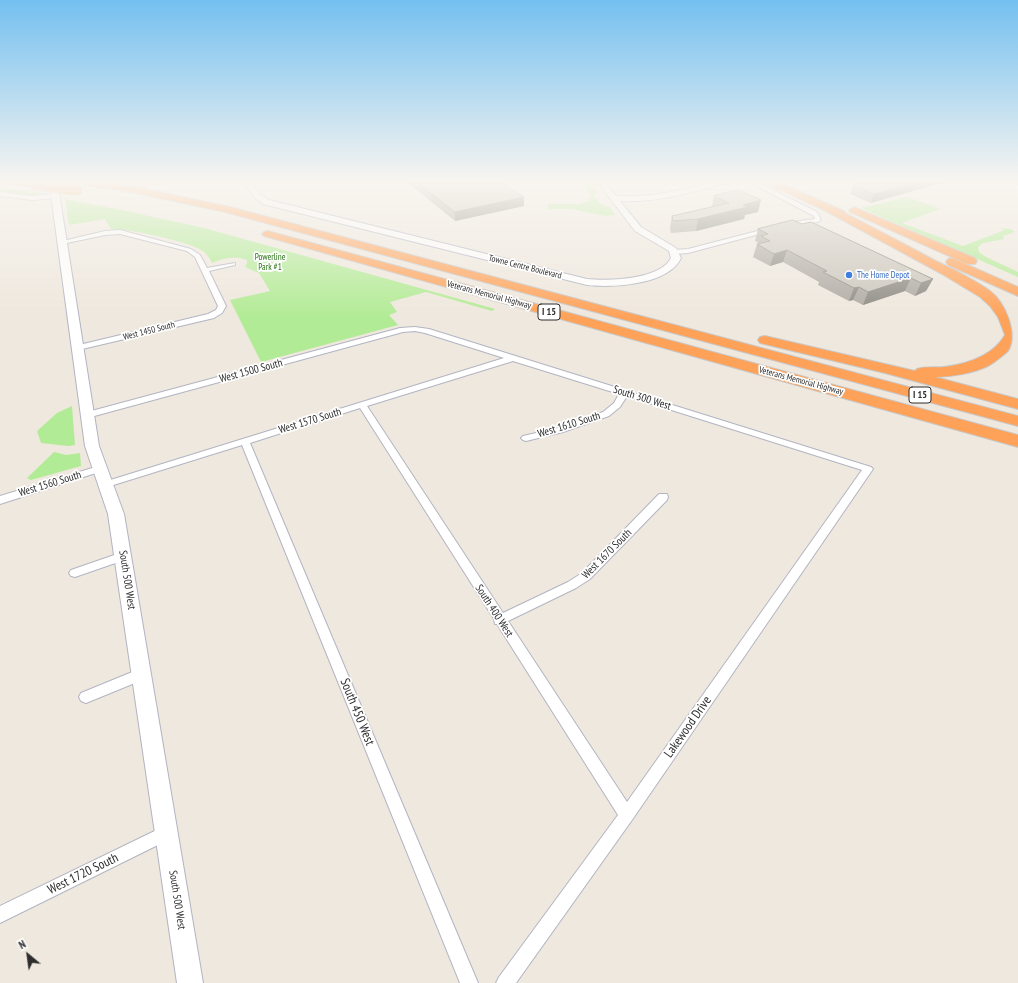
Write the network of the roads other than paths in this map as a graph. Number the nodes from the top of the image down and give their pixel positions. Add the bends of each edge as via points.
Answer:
1 (60, 226) edge
2 (239, 226) edge
3 (287, 226) edge
4 (362, 226) edge
5 (637, 226) edge
6 (782, 226) edge
7 (861, 226) edge
8 (868, 226) edge
9 (890, 226) edge
10 (62, 242) junction
11 (674, 252) junction
12 (426, 263) junction
13 (233, 264) dead end
14 (205, 270) junction
15 (1018, 281) edge
16 (1018, 292) edge
17 (415, 329) joint
18 (1015, 329) edge
19 (78, 348) junction
20 (513, 358) junction
21 (889, 369) junction
22 (624, 392) junction
23 (1018, 404) edge
24 (362, 405) junction
25 (88, 415) junction
26 (1018, 421) edge
27 (526, 438) dead end
28 (245, 442) junction
29 (1018, 442) edge
30 (99, 469) junction
31 (868, 469) joint
32 (107, 484) junction
33 (663, 497) dead end
34 (0, 500) edge
35 (123, 556) junction
36 (75, 573) dead end
37 (499, 620) junction
38 (142, 674) junction
39 (86, 697) dead end
40 (627, 815) junction
41 (166, 833) junction
42 (0, 915) edge
43 (190, 983) edge
44 (469, 983) edge
45 (505, 983) edge

1 - 10 street, South 500 West
2 - 29 highway, Veterans Memorial Highway / I 15
3 - 12 highway, Veterans Memorial Highway / I 15
4 - 11 street, Towne Centre Boulevard via 601,284 624,282 663,271 674,265
5 - 11 street via 644,234 663,243
6 - 11 street via 692,250
7 - 18 highway via 985,294
8 - 16 highway
9 - 15 highway
10 - 14 street via 110,233 124,233 189,250 198,256
10 - 19 street, South 500 West
12 - 21 highway via 569,293
12 - 26 highway, Veterans Memorial Highway / I 15
13 - 14 street
14 - 19 street, West 1450 South via 221,303 219,311 205,317
17 - 20 street, South 300 West
17 - 25 street, West 1500 South via 388,334
18 - 21 highway via 1006,346 984,362 966,368 943,372
19 - 25 street, South 500 West
20 - 22 street, South 300 West
20 - 24 street, West 1570 South
21 - 23 highway
22 - 27 street, West 1610 South via 618,405 606,414 560,430
22 - 31 street, South 300 West
24 - 28 street, West 1570 South
24 - 37 street, South 400 West
25 - 30 street, South 500 West via 92,446
28 - 32 street, West 1570 South
28 - 44 street, South 450 West
30 - 32 street, South 500 West
30 - 34 street, West 1560 South
31 - 40 street, Lakewood Drive
32 - 35 street, South 500 West via 115,505
33 - 37 street, West 1670 South via 586,576
35 - 36 street
35 - 38 street, South 500 West
37 - 40 street, South 400 West
38 - 39 street
38 - 41 street, South 500 West
40 - 45 street, Lakewood Drive
41 - 42 street, West 1720 South
41 - 43 street, South 500 West

